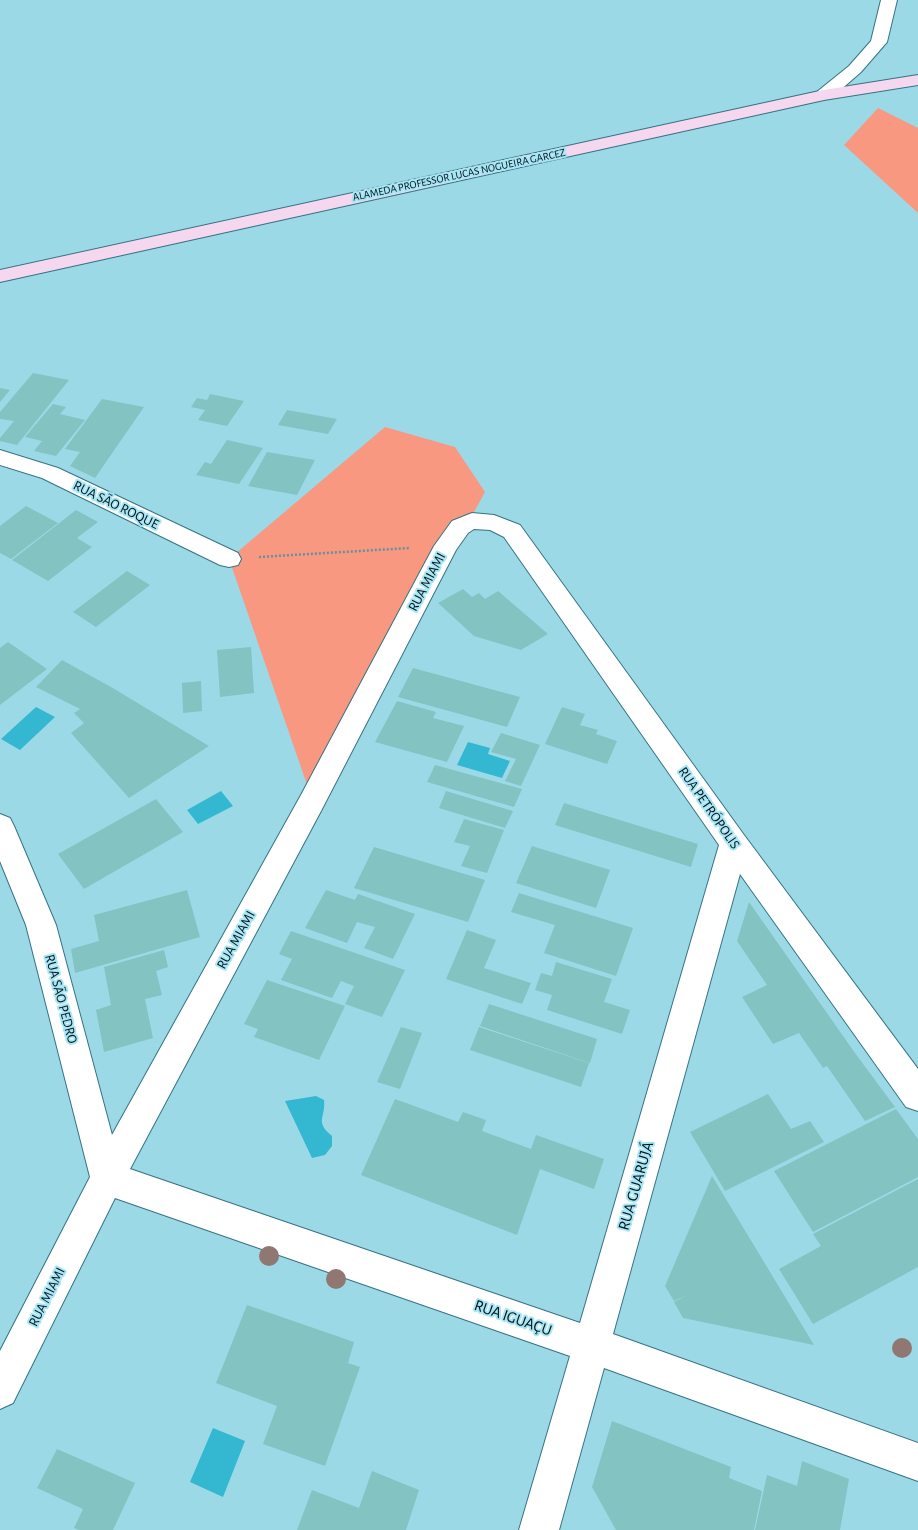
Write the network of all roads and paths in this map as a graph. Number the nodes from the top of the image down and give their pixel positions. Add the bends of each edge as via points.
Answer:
1 (889, 0) edge
2 (918, 80) edge
3 (824, 95) junction
4 (0, 276) edge
5 (0, 457) edge
6 (498, 523) joint
7 (446, 546) junction
8 (228, 559) joint
9 (0, 826) edge
10 (734, 843) junction
11 (918, 1096) edge
12 (107, 1178) junction
13 (591, 1345) junction
14 (0, 1390) edge
15 (918, 1462) edge
16 (539, 1530) edge

1 - 3 street via 880,42
2 - 3 main road, ALAMEDA PROFESSOR LUCAS NOGUEIRA GARCEZ
3 - 4 main road, ALAMEDA PROFESSOR LUCAS NOGUEIRA GARCEZ
5 - 8 street, RUA SÃO ROQUE via 50,473
6 - 7 street, RUA MIAMI via 474,522 462,526
6 - 10 street, RUA PETRÓPOLIS via 512,531
7 - 8 path
7 - 12 street, RUA MIAMI via 311,803
9 - 12 street, RUA SÃO PEDRO via 41,925
10 - 11 street, RUA PETRÓPOLIS
10 - 13 street, RUA GUARUJÁ
12 - 13 street, RUA IGUAÇU
12 - 14 street, RUA MIAMI
13 - 15 street, RUA IGUAÇU
13 - 16 street, RUA GUARUJÁ

